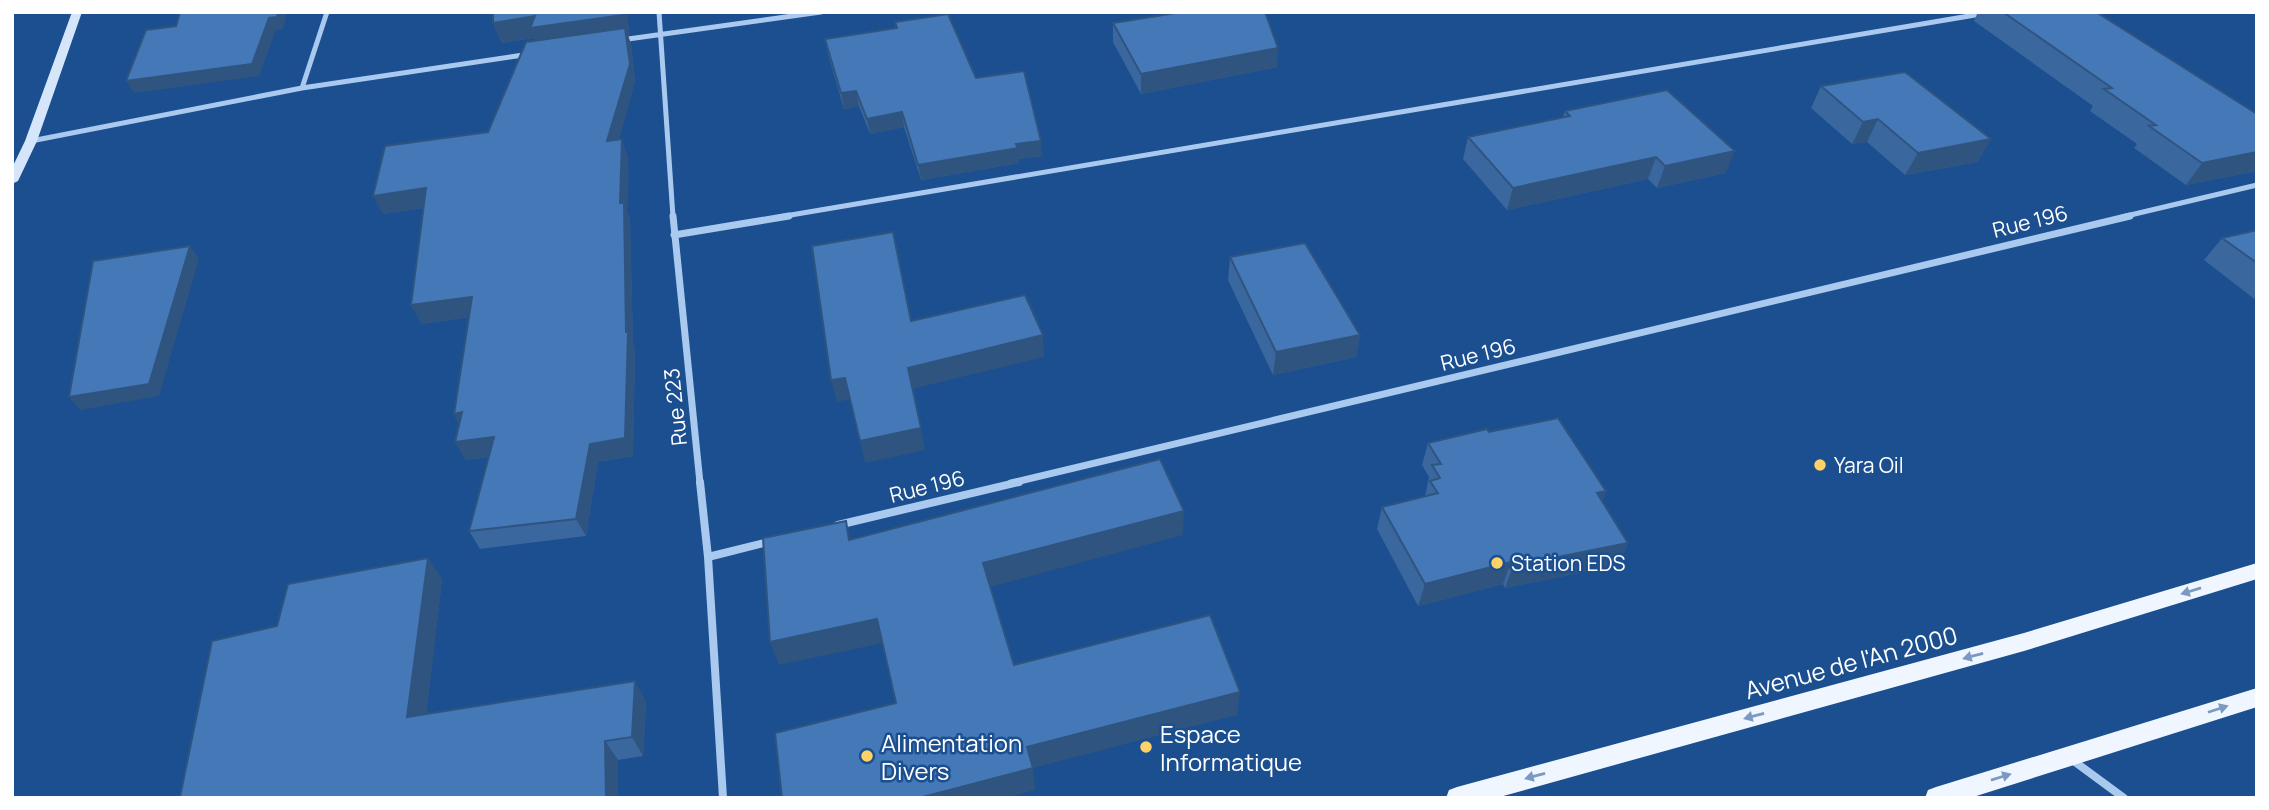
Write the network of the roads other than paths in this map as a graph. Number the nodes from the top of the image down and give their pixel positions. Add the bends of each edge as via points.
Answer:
1 (78, 12) edge
2 (327, 12) edge
3 (659, 12) edge
4 (821, 12) edge
5 (1993, 12) edge
6 (661, 34) junction
7 (620, 40) edge
8 (537, 53) edge
9 (302, 89) junction
10 (31, 141) junction
11 (12, 181) edge
12 (2257, 185) edge
13 (674, 235) junction
14 (830, 527) edge
15 (776, 540) edge
16 (708, 557) junction
17 (2257, 571) edge
18 (2257, 697) edge
19 (2068, 756) junction
20 (723, 798) edge
21 (1457, 798) edge
22 (1936, 798) edge
23 (2124, 798) edge

1 - 10 street
2 - 9 street
3 - 6 street, Rue 223
4 - 6 street
5 - 13 street
6 - 7 street
6 - 13 street, Rue 223
8 - 9 street
9 - 10 street
10 - 11 street
12 - 14 street, Rue 196
13 - 16 street, Rue 223
15 - 16 street
16 - 20 street, Rue 223
17 -> 21 main road, Avenue de l'An 2000 via 2024,642
19 -> 18 main road
22 -> 19 main road
19 - 23 street

